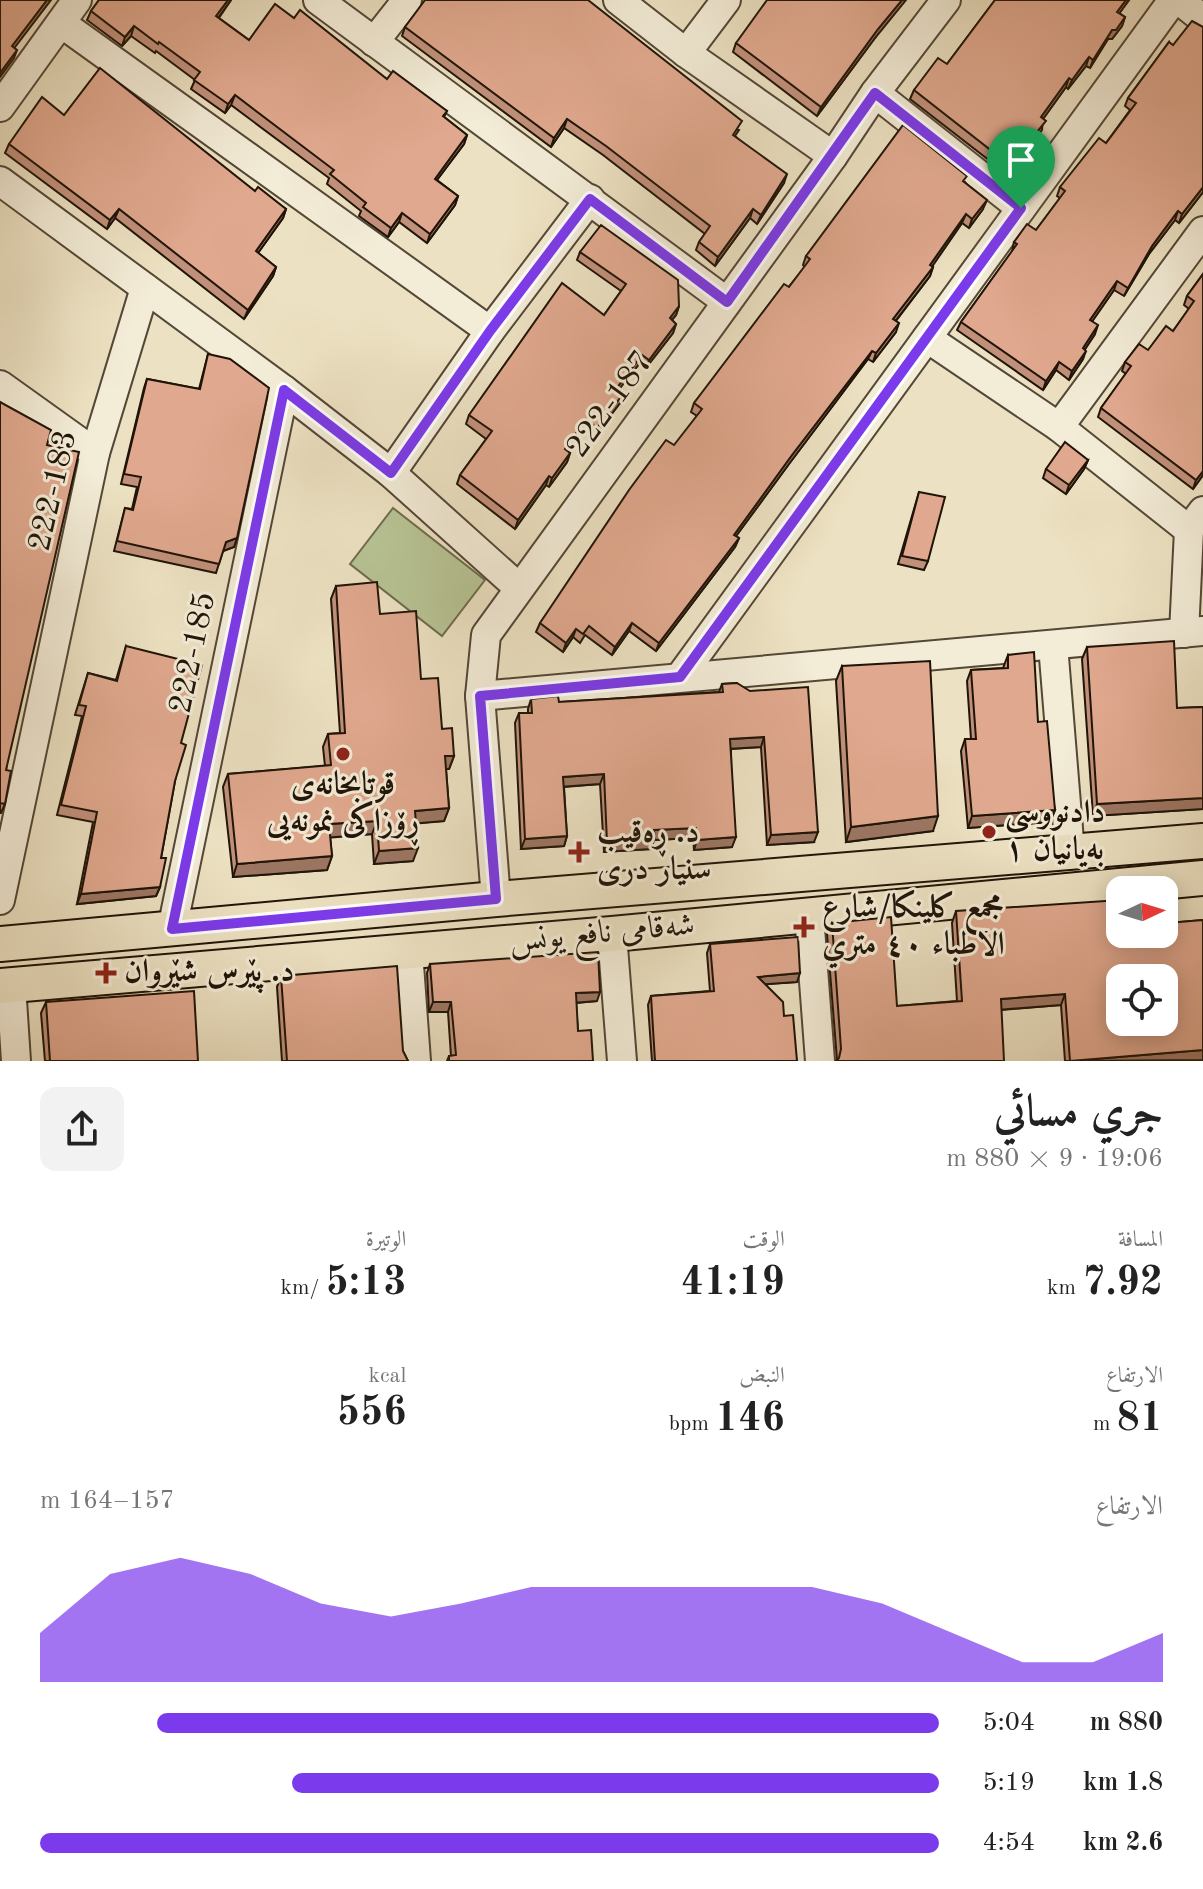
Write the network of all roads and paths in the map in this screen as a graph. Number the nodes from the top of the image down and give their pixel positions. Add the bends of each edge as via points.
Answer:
1 (77, 0) edge
2 (318, 0) edge
3 (407, 0) edge
4 (618, 0) edge
5 (726, 0) edge
6 (946, 0) edge
7 (1176, 0) edge
8 (1203, 19) edge
9 (61, 23) junction
10 (374, 42) junction
11 (686, 53) junction
12 (875, 93) junction
13 (0, 107) edge
14 (833, 156) junction
15 (0, 181) edge
16 (590, 199) junction
17 (1021, 208) junction
18 (1203, 231) edge
19 (145, 288) junction
20 (727, 302) junction
21 (490, 331) junction
22 (927, 338) junction
23 (0, 385) edge
24 (284, 390) junction
25 (1059, 427) junction
26 (95, 453) junction
27 (391, 473) junction
28 (1196, 520) edge
29 (519, 588) junction
30 (1193, 632) edge
31 (1053, 645) junction
32 (680, 677) junction
33 (480, 696) junction
34 (1203, 841) edge
35 (1070, 853) junction
36 (1203, 878) edge
37 (496, 899) junction
38 (0, 900) edge
39 (809, 915) junction
40 (271, 920) junction
41 (172, 929) junction
42 (612, 934) junction
43 (0, 944) edge
44 (408, 951) junction
45 (274, 962) junction
46 (6, 986) edge
47 (16, 1061) edge
48 (416, 1061) edge
49 (622, 1061) edge
50 (820, 1061) edge

1 - 9 street
2 - 10 street
3 - 10 street
4 - 11 street
5 - 11 street
6 - 12 street, 222-187
7 - 8 street
7 - 17 street
9 - 13 street
9 - 21 street
10 - 16 street
11 - 14 street
12 - 14 street, 222-187
12 - 17 street
14 - 20 street, 222-187
15 - 19 street
16 - 20 street
16 - 21 street
17 - 22 street
18 - 25 street
19 - 24 street
19 - 26 street, 222-183
20 - 29 street, 222-187
21 - 27 street
22 - 25 street
22 - 32 street
23 - 26 street
24 - 27 street
24 - 41 street, 222-185
25 - 28 street
26 - 38 street, 222-183
27 - 29 street
28 - 30 street
29 - 33 street, 222-187 via 486,635
30 - 31 street
31 - 32 street
31 - 35 street
32 - 33 street
33 - 37 street, 222-187
34 - 35 main road, شەقامی نافع یونس
35 - 37 main road, شەقامی نافع یونس
36 - 39 main road, شەقامی نافع یونس
37 - 40 main road, شەقامی نافع یونس
39 - 42 main road, شەقامی نافع یونس
39 - 50 street
40 - 41 main road, شەقامی نافع یونس
40 - 45 main road
41 - 43 main road, شەقامی نافع یونس
42 - 44 main road, شەقامی نافع یونس
42 - 49 street
44 - 45 main road, شەقامی نافع یونس
44 - 48 street
45 - 46 main road, شەقامی نافع یونس
46 - 47 street

